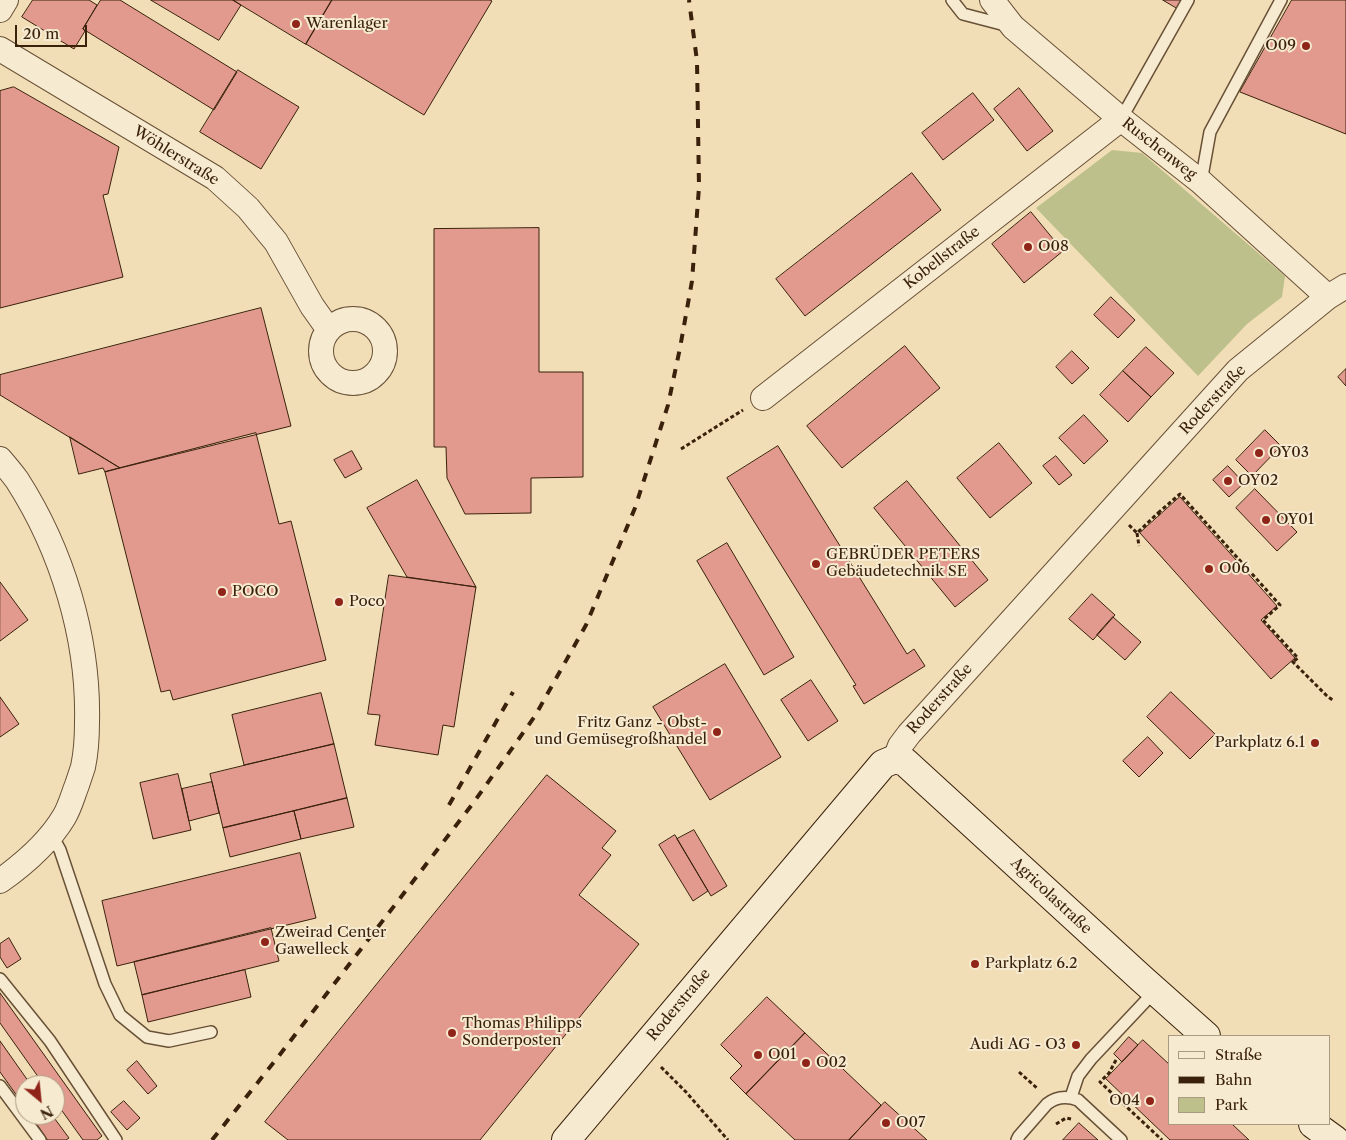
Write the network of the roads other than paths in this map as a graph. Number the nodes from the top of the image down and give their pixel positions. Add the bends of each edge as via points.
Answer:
1 (6, 0) edge
2 (952, 0) edge
3 (992, 0) edge
4 (1188, 0) edge
5 (1281, 0) edge
6 (0, 10) edge
7 (1013, 27) junction
8 (0, 49) edge
9 (1121, 118) junction
10 (1201, 182) junction
11 (1337, 292) edge
12 (329, 330) dead end
13 (763, 398) road end
14 (0, 459) edge
15 (895, 759) junction
16 (51, 834) junction
17 (0, 881) edge
18 (0, 979) edge
19 (1155, 991) junction
20 (211, 1032) dead end
21 (1205, 1035) edge
22 (0, 1086) edge
23 (1070, 1097) junction
24 (1315, 1125) edge
25 (40, 1140) edge
26 (116, 1140) edge
27 (566, 1140) edge
28 (1017, 1140) edge
29 (1120, 1140) edge
30 (1335, 1140) edge

1 - 6 street
2 - 7 lane via 963,14
3 - 7 street, Ruschenweg
4 - 9 lane
5 - 10 lane via 1210,132
7 - 9 street, Ruschenweg
8 - 12 street, Wöhlerstraße via 215,178 248,208 276,242
9 - 10 street, Ruschenweg
9 - 13 street, Kobellstraße
10 - 11 street, Ruschenweg
11 - 15 street, Roderstraße via 1238,370 921,720 900,746
14 - 16 street via 16,479 56,559 69,595 85,669 88,702 83,766 65,816
15 - 19 street, Agricolastraße via 905,762
15 - 27 street, Roderstraße via 883,764
16 - 17 street via 17,869
16 - 20 lane via 60,850 106,984 120,1015 147,1037 162,1040
18 - 26 lane via 50,1041
19 - 21 street, Agricolastraße
19 - 23 lane via 1091,1059 1078,1076
22 - 25 lane
23 - 28 lane via 1051,1101
23 - 29 lane via 1078,1100
24 - 30 street

